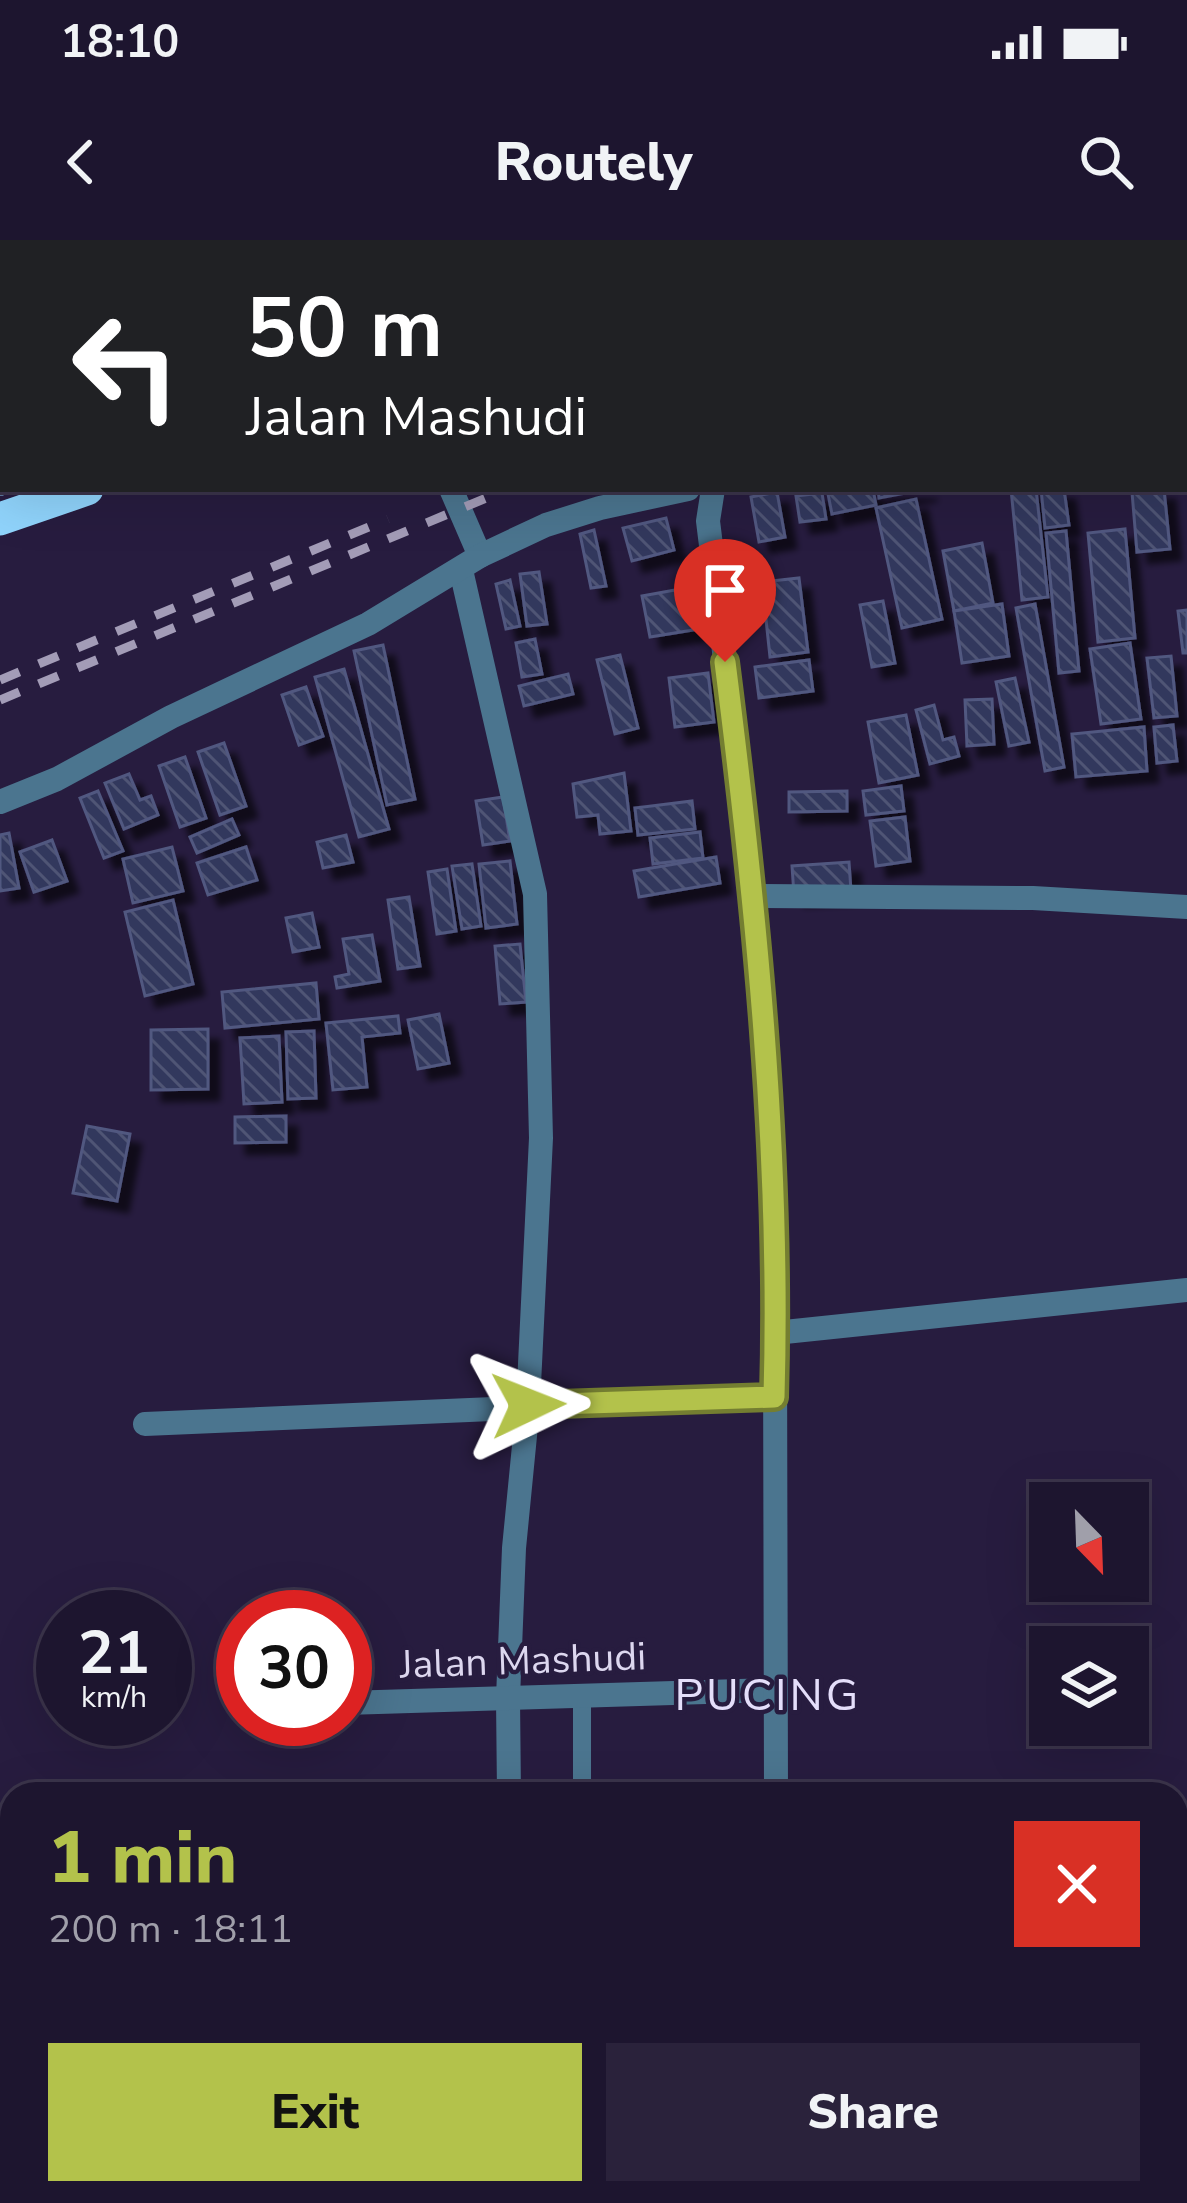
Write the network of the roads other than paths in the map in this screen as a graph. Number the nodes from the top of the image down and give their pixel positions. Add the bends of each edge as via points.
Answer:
1 (78, 492) edge
2 (452, 492) edge
3 (674, 492) edge
4 (713, 492) edge
5 (0, 519) edge
6 (471, 563) junction
7 (0, 802) edge
8 (754, 896) junction
9 (1187, 907) edge
10 (1187, 1290) edge
11 (776, 1333) junction
12 (774, 1397) junction
13 (528, 1405) junction
14 (145, 1424) dead end
15 (775, 1690) junction
16 (582, 1694) junction
17 (508, 1698) junction
18 (372, 1701) edge
19 (509, 1782) edge
20 (582, 1782) edge
21 (776, 1782) edge

1 - 5 highway
2 - 6 street
3 - 6 street via 546,525
4 - 8 street via 708,521
6 - 7 street via 368,624
6 - 13 street via 535,895 541,1138
8 - 9 street
8 - 11 street
10 - 11 street
11 - 12 street
12 - 13 street
12 - 15 street
13 - 14 street
13 - 17 street
15 - 16 street, Jalan Mashudi
15 - 21 street
16 - 17 street, Jalan Mashudi
16 - 20 lane
17 - 18 street, Jalan Mashudi
17 - 19 street

